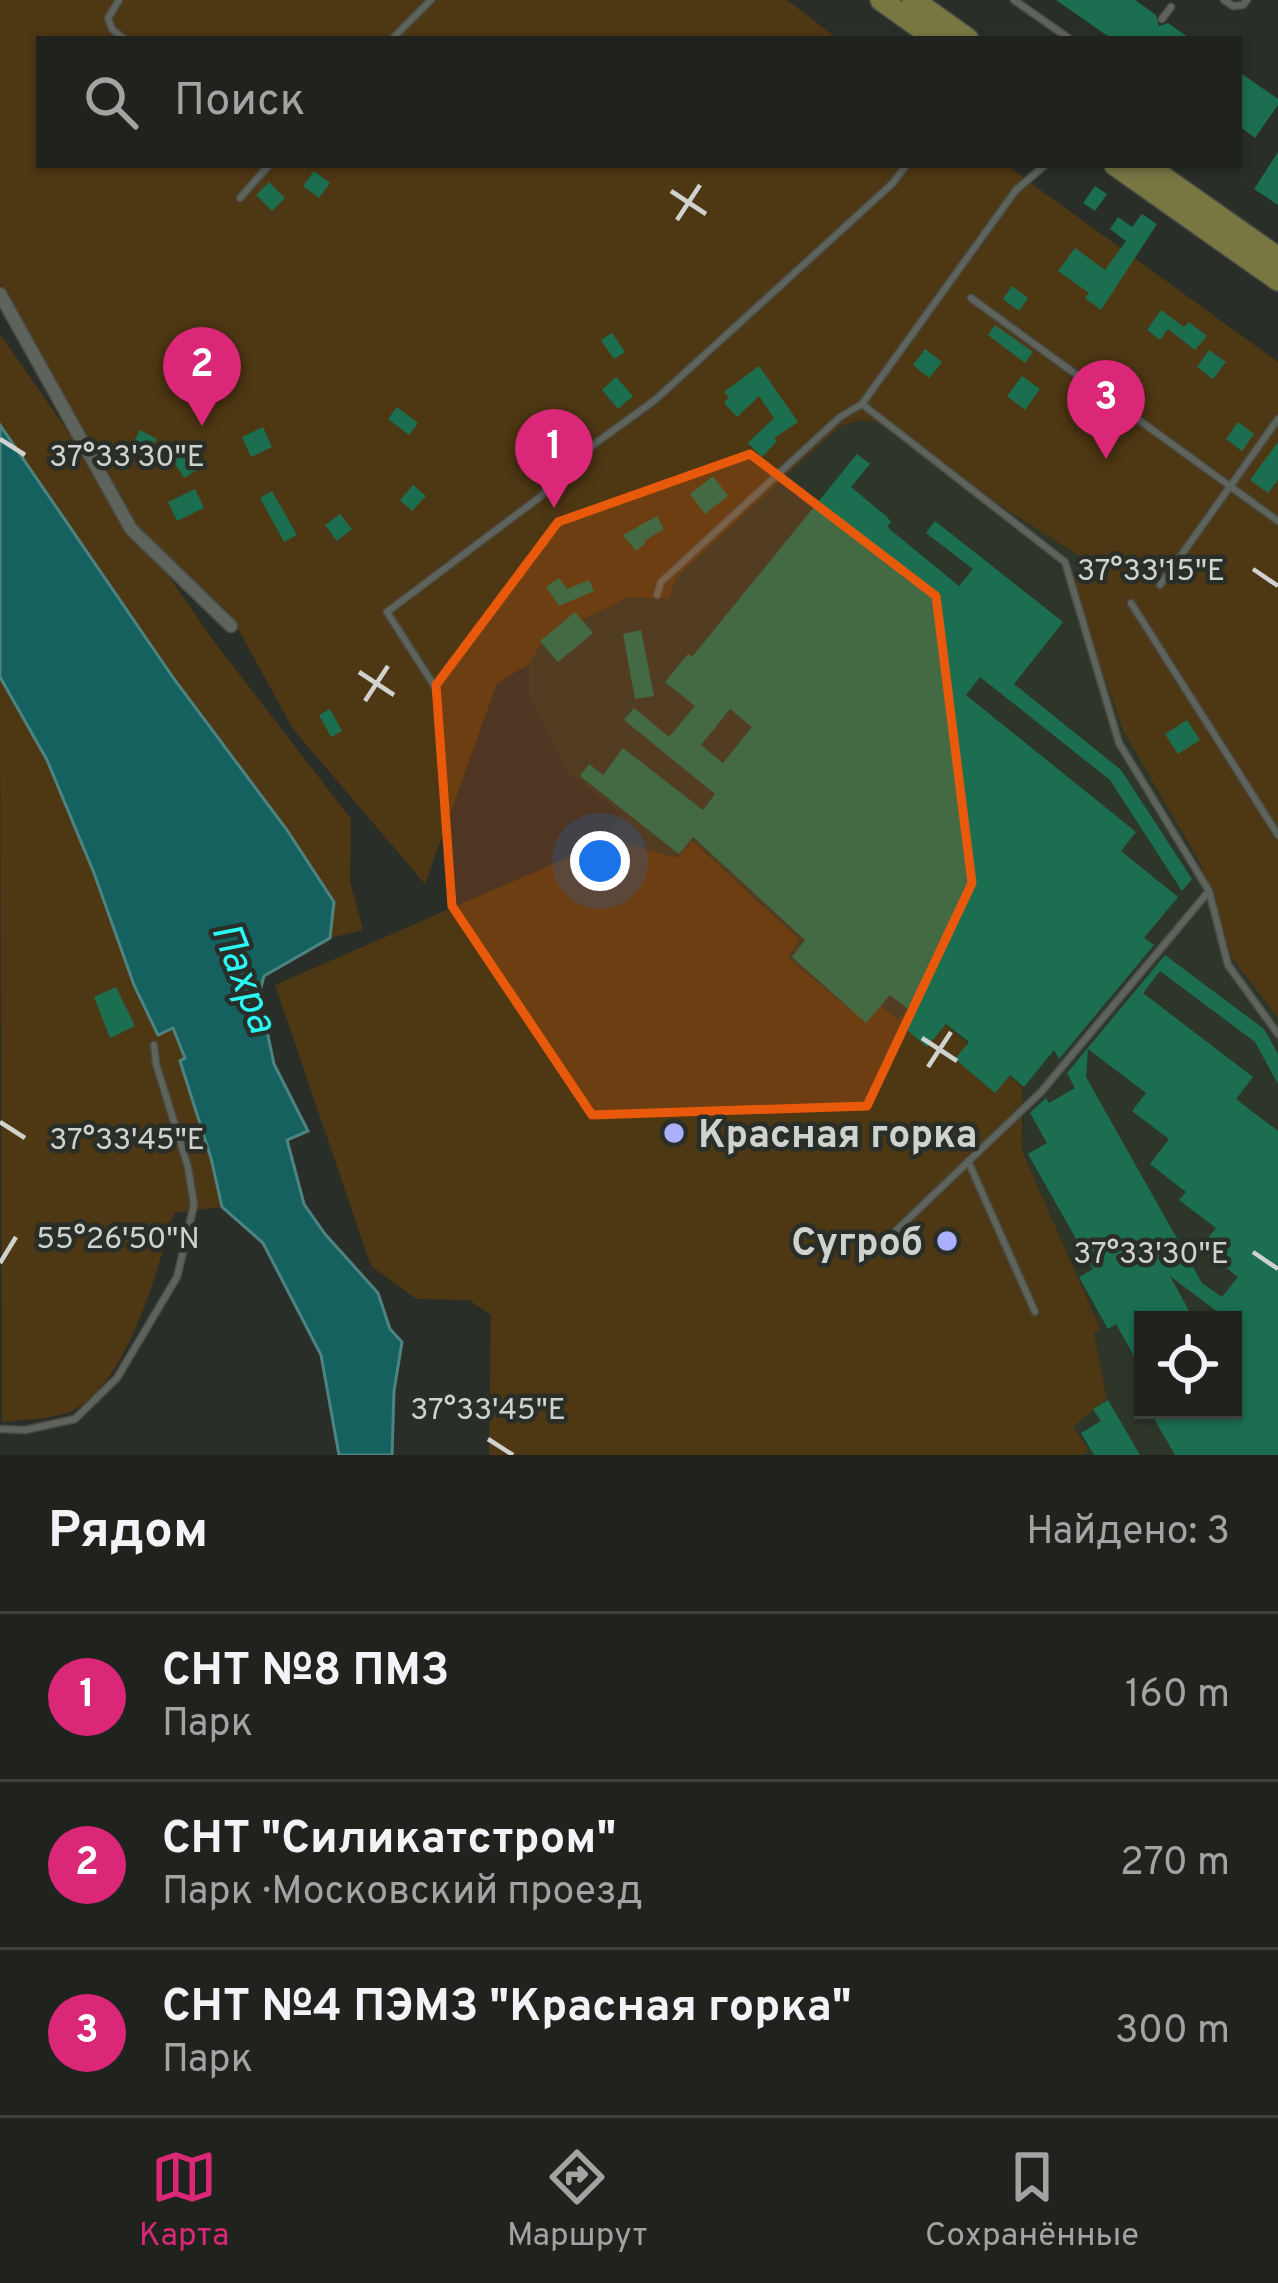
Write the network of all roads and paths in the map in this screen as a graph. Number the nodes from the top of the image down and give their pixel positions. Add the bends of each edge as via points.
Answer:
1 (119, 0) edge
2 (431, 0) edge
3 (880, 0) edge
4 (913, 0) edge
5 (1013, 0) edge
6 (1224, 0) edge
7 (1247, 0) edge
8 (1171, 7) dead end
9 (1162, 19) dead end
10 (120, 36) edge
11 (395, 36) edge
12 (933, 36) edge
13 (964, 36) edge
14 (1066, 36) edge
15 (266, 168) edge
16 (904, 168) edge
17 (1042, 168) edge
18 (1119, 168) edge
19 (1150, 168) edge
20 (240, 198) dead end
21 (1278, 258) edge
22 (1278, 280) edge
23 (0, 294) edge
24 (971, 298) dead end
25 (862, 404) junction
26 (1278, 419) edge
27 (1230, 486) junction
28 (1278, 521) edge
29 (1160, 585) dead end
30 (657, 595) dead end
31 (1131, 603) dead end
32 (231, 626) dead end
33 (435, 688) dead end
34 (1278, 835) edge
35 (1210, 891) junction
36 (1278, 1034) edge
37 (154, 1045) dead end
38 (968, 1161) junction
39 (880, 1246) dead end
40 (1036, 1312) dead end
41 (0, 1430) edge

1 - 10 lane via 108,18
2 - 11 lane
3 - 12 main road
4 - 13 main road
5 - 14 lane
6 - 7 lane
8 - 9 lane
15 - 20 lane
16 - 33 lane via 655,400 387,612
17 - 25 lane via 1016,190
18 - 22 main road
19 - 21 main road
23 - 32 street via 131,529
24 - 27 lane
25 - 30 lane via 661,582
25 - 35 lane via 1065,562 1119,743
26 - 27 lane
27 - 28 lane
27 - 29 lane
31 - 34 lane
35 - 36 lane via 1228,964
35 - 38 lane via 1041,1092
37 - 41 lane via 194,1205 177,1276 117,1378 75,1419
38 - 39 lane
38 - 40 lane

